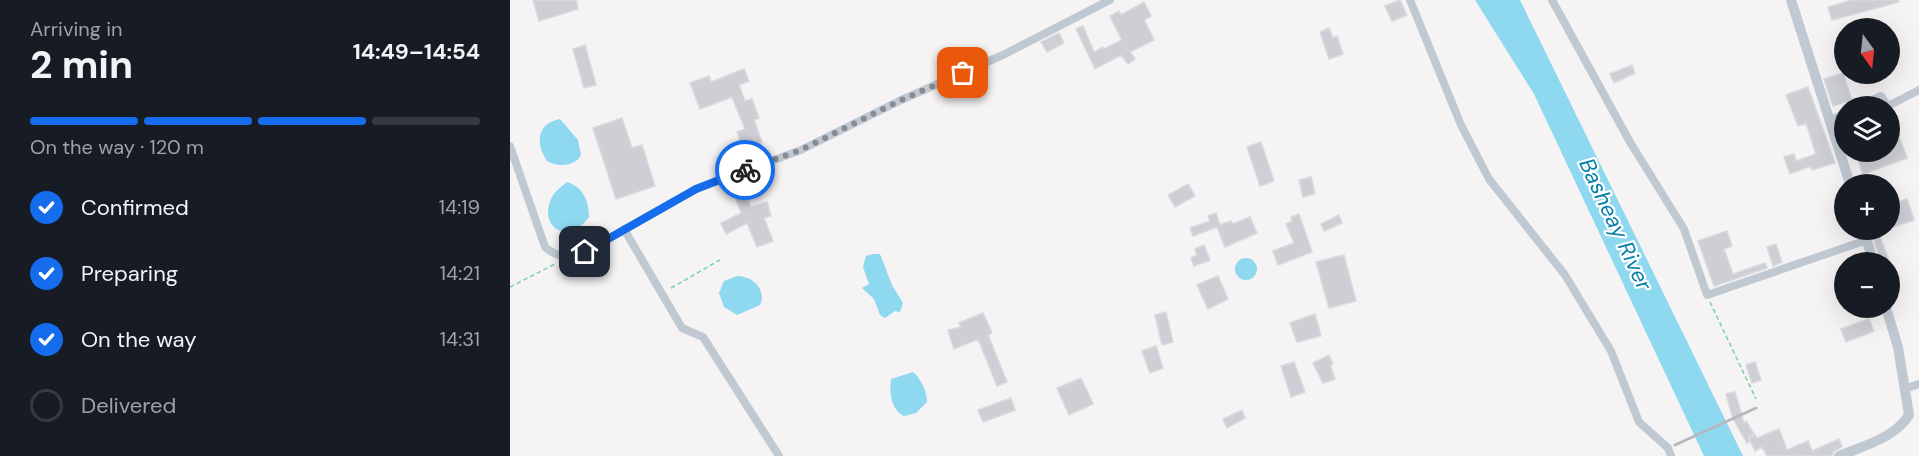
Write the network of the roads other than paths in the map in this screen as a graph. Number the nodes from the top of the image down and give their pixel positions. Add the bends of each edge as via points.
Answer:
1 (1110, 0) edge
2 (1410, 0) edge
3 (1552, 0) edge
4 (1791, 0) edge
5 (1919, 90) edge
6 (1900, 100) edge
7 (1834, 119) edge
8 (1830, 121) junction
9 (510, 146) edge
10 (1847, 174) edge
11 (624, 229) junction
12 (1852, 240) edge
13 (1889, 318) edge
14 (1919, 384) edge
15 (1904, 389) junction
16 (779, 456) edge
17 (1671, 456) edge
18 (1839, 456) edge

1 - 11 street via 801,150 696,189
2 - 17 street via 1461,125 1489,179 1565,275 1611,351 1639,422 1668,448
3 - 12 street via 1630,142 1684,229 1707,295
4 - 8 street
5 - 6 street
7 - 8 street
8 - 10 street
9 - 11 street via 545,247 554,255 569,257 585,252
11 - 16 street via 682,328 704,336
13 - 15 street
14 - 15 street
15 - 18 street via 1909,415 1904,423 1885,437

